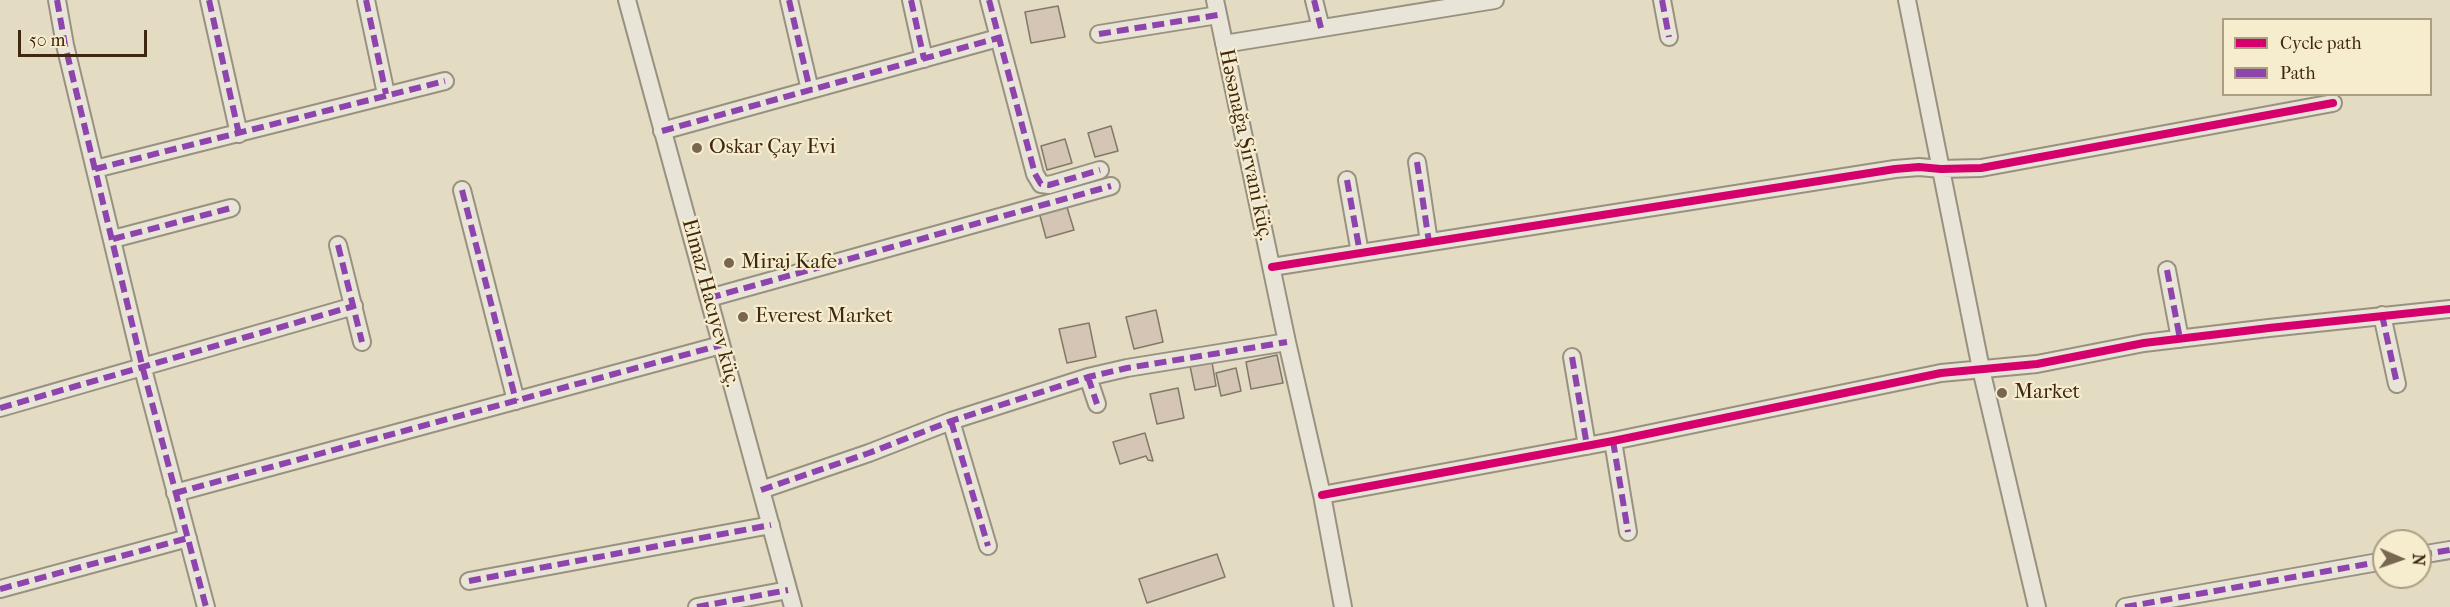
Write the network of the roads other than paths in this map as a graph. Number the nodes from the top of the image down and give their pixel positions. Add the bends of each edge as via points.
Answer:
1 (57, 0) edge
2 (209, 0) edge
3 (366, 0) edge
4 (627, 0) edge
5 (789, 0) edge
6 (911, 0) edge
7 (989, 0) edge
8 (1314, 0) edge
9 (1495, 0) edge
10 (1662, 0) edge
11 (1907, 0) edge
12 (1216, 8) edge
13 (1321, 28) junction
14 (1099, 34) dead end
15 (1669, 37) dead end
16 (998, 38) junction
17 (1224, 44) junction
18 (924, 58) junction
19 (445, 81) dead end
20 (810, 90) junction
21 (386, 94) junction
22 (2333, 103) dead end
23 (662, 130) junction
24 (239, 134) junction
25 (1417, 162) dead end
26 (95, 169) junction
27 (1941, 169) junction
28 (1100, 170) dead end
29 (1347, 180) dead end
30 (1111, 186) dead end
31 (462, 190) dead end
32 (231, 208) dead end
33 (112, 239) junction
34 (1429, 242) junction
35 (338, 244) dead end
36 (1360, 253) junction
37 (1272, 267) junction
38 (2167, 270) dead end
39 (709, 298) junction
40 (354, 306) junction
41 (2450, 309) edge
42 (2382, 315) junction
43 (2180, 339) junction
44 (362, 342) dead end
45 (1287, 342) junction
46 (721, 345) junction
47 (1572, 357) dead end
48 (143, 369) junction
49 (1981, 369) junction
50 (1088, 378) junction
51 (2397, 384) dead end
52 (516, 401) junction
53 (1098, 404) dead end
54 (0, 408) edge
55 (951, 422) junction
56 (1613, 441) junction
57 (1587, 446) junction
58 (761, 490) junction
59 (175, 493) junction
60 (1322, 495) junction
61 (771, 525) junction
62 (1628, 532) dead end
63 (188, 538) junction
64 (988, 546) dead end
65 (2450, 550) edge
66 (2432, 553) edge
67 (2372, 563) edge
68 (469, 581) dead end
69 (0, 589) edge
70 (788, 590) junction
71 (2152, 605) edge
72 (206, 607) edge
73 (697, 607) edge
74 (793, 607) edge
75 (1343, 607) edge
76 (2037, 607) edge
77 (2124, 607) edge

1 - 26 street
2 - 24 street
3 - 21 street
4 - 23 street, Elmaz Hacıyev küç.
5 - 20 street
6 - 18 street
7 - 16 street
8 - 13 street
9 - 13 street
10 - 15 street
11 - 27 street
12 - 14 street
12 - 17 street, Həsənağa Şirvani küç.
13 - 17 street
16 - 18 street
16 - 28 street via 1041,184
17 - 37 street, Həsənağa Şirvani küç.
18 - 20 street
19 - 21 street
20 - 23 street
21 - 24 street
22 - 27 street via 1981,168
23 - 39 street, Elmaz Hacıyev küç.
24 - 26 street
25 - 34 street
26 - 33 street
27 - 34 street via 1895,169
27 - 49 street
29 - 36 street
30 - 39 street
31 - 52 street
32 - 33 street
33 - 48 street
34 - 36 street
35 - 40 street
36 - 37 street
37 - 45 street, Həsənağa Şirvani küç.
38 - 43 street
39 - 46 street, Elmaz Hacıyev küç.
40 - 44 street
40 - 48 street
41 - 42 street
42 - 43 street
42 - 51 street
43 - 49 street via 2037,364
45 - 50 street
45 - 60 street, Həsənağa Şirvani küç.
46 - 52 street
46 - 58 street, Elmaz Hacıyev küç.
47 - 57 street
48 - 54 street
48 - 59 street
49 - 56 street via 1941,373
49 - 76 street
50 - 53 street
50 - 55 street
52 - 59 street
55 - 58 street
55 - 64 street
56 - 57 street
56 - 62 street
57 - 60 street
58 - 61 street, Elmaz Hacıyev küç.
59 - 63 street
60 - 75 street, Həsənağa Şirvani küç.
61 - 68 street
61 - 70 street, Elmaz Hacıyev küç.
63 - 69 street
63 - 72 street
65 - 66 street
67 - 71 street
70 - 73 street
70 - 74 street, Elmaz Hacıyev küç.
71 - 77 street

